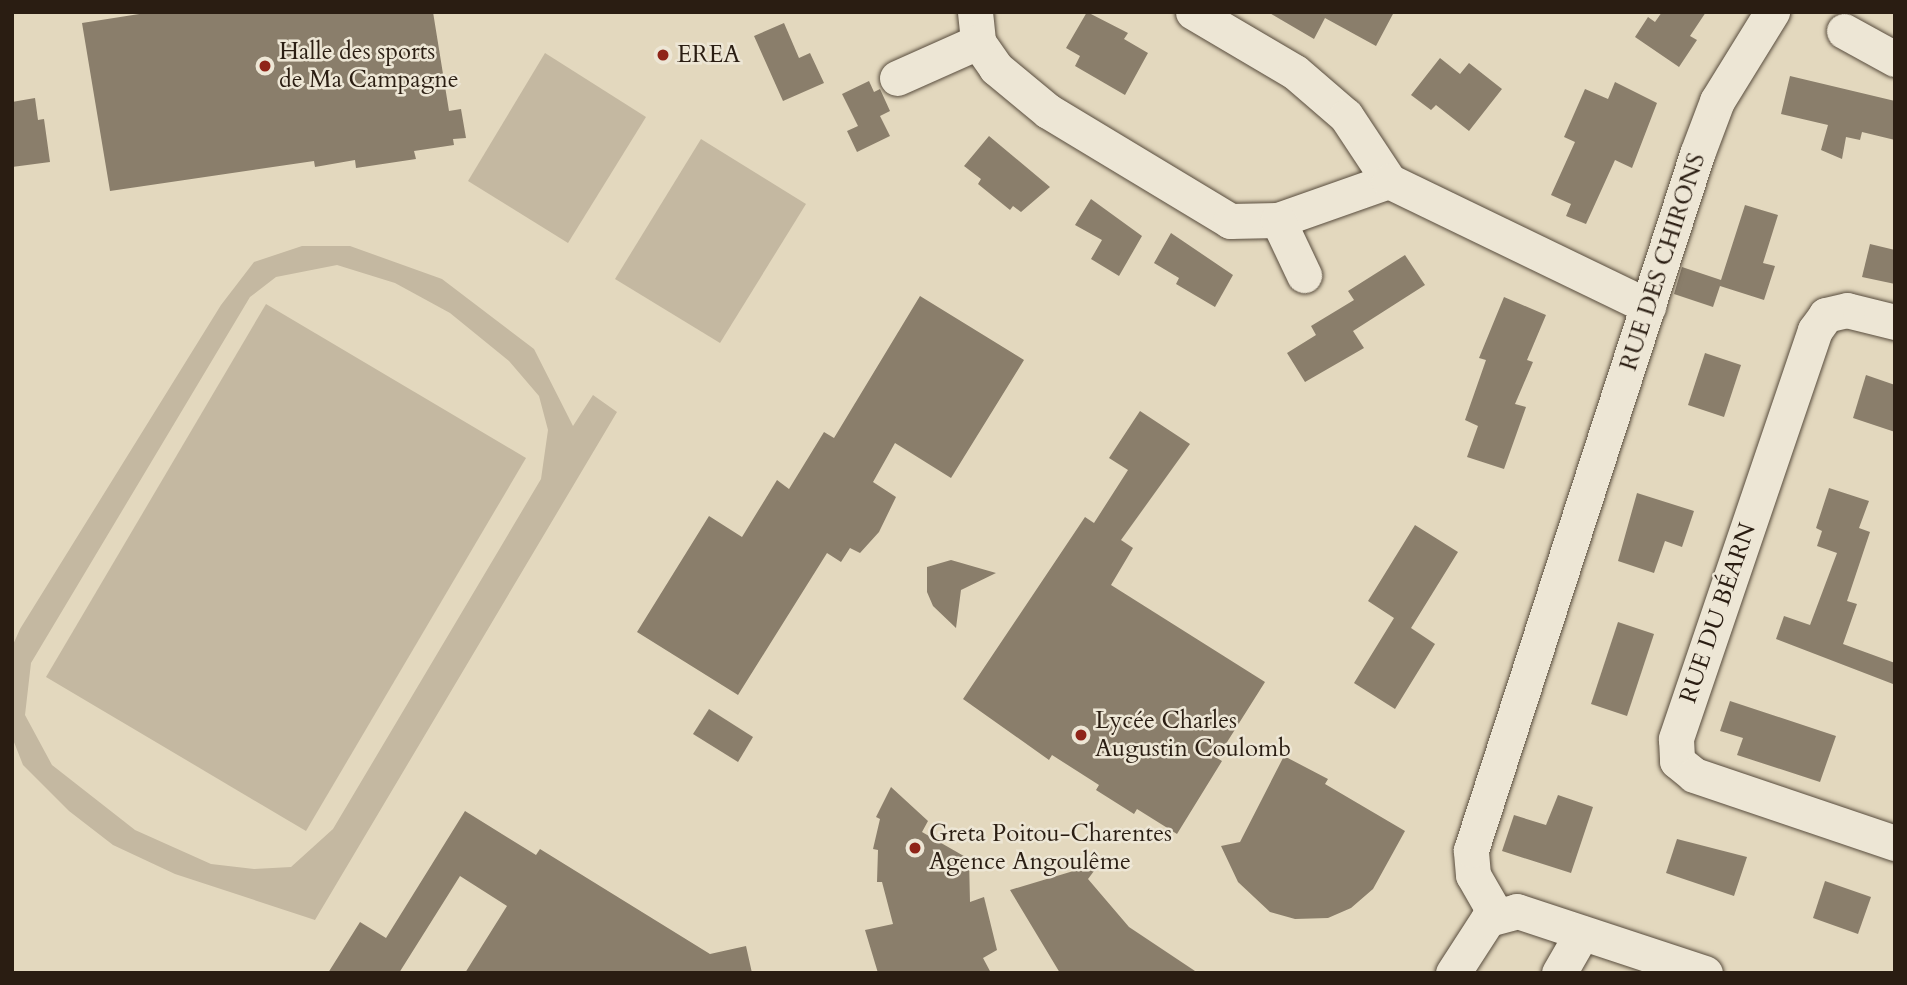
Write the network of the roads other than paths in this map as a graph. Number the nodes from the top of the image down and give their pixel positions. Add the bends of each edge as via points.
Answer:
1 (1193, 12) edge
2 (1772, 12) edge
3 (977, 27) edge
4 (1844, 30) dead end
5 (1895, 59) edge
6 (897, 78) dead end
7 (1389, 181) junction
8 (1278, 220) junction
9 (1304, 275) dead end
10 (1647, 306) junction
11 (1895, 322) edge
12 (1895, 843) edge
13 (1496, 915) junction
14 (1583, 933) junction
15 (1652, 965) edge
16 (1453, 973) edge
17 (1559, 973) edge
18 (1705, 973) edge

1 - 7 street via 1294,72 1346,116
2 - 10 street, RUE DES CHIRONS via 1717,101
3 - 6 street
3 - 8 street via 996,68 1048,110 1230,221
4 - 5 street
7 - 8 street
7 - 10 street
8 - 9 street
10 - 13 street, RUE DES CHIRONS via 1471,850 1473,876
11 - 12 street, RUE DU BÉARN via 1847,310 1826,315 1815,330 1676,739 1677,761 1694,775
13 - 14 street via 1517,911
13 - 16 street via 1481,926
14 - 15 street
14 - 17 street
15 - 18 street

